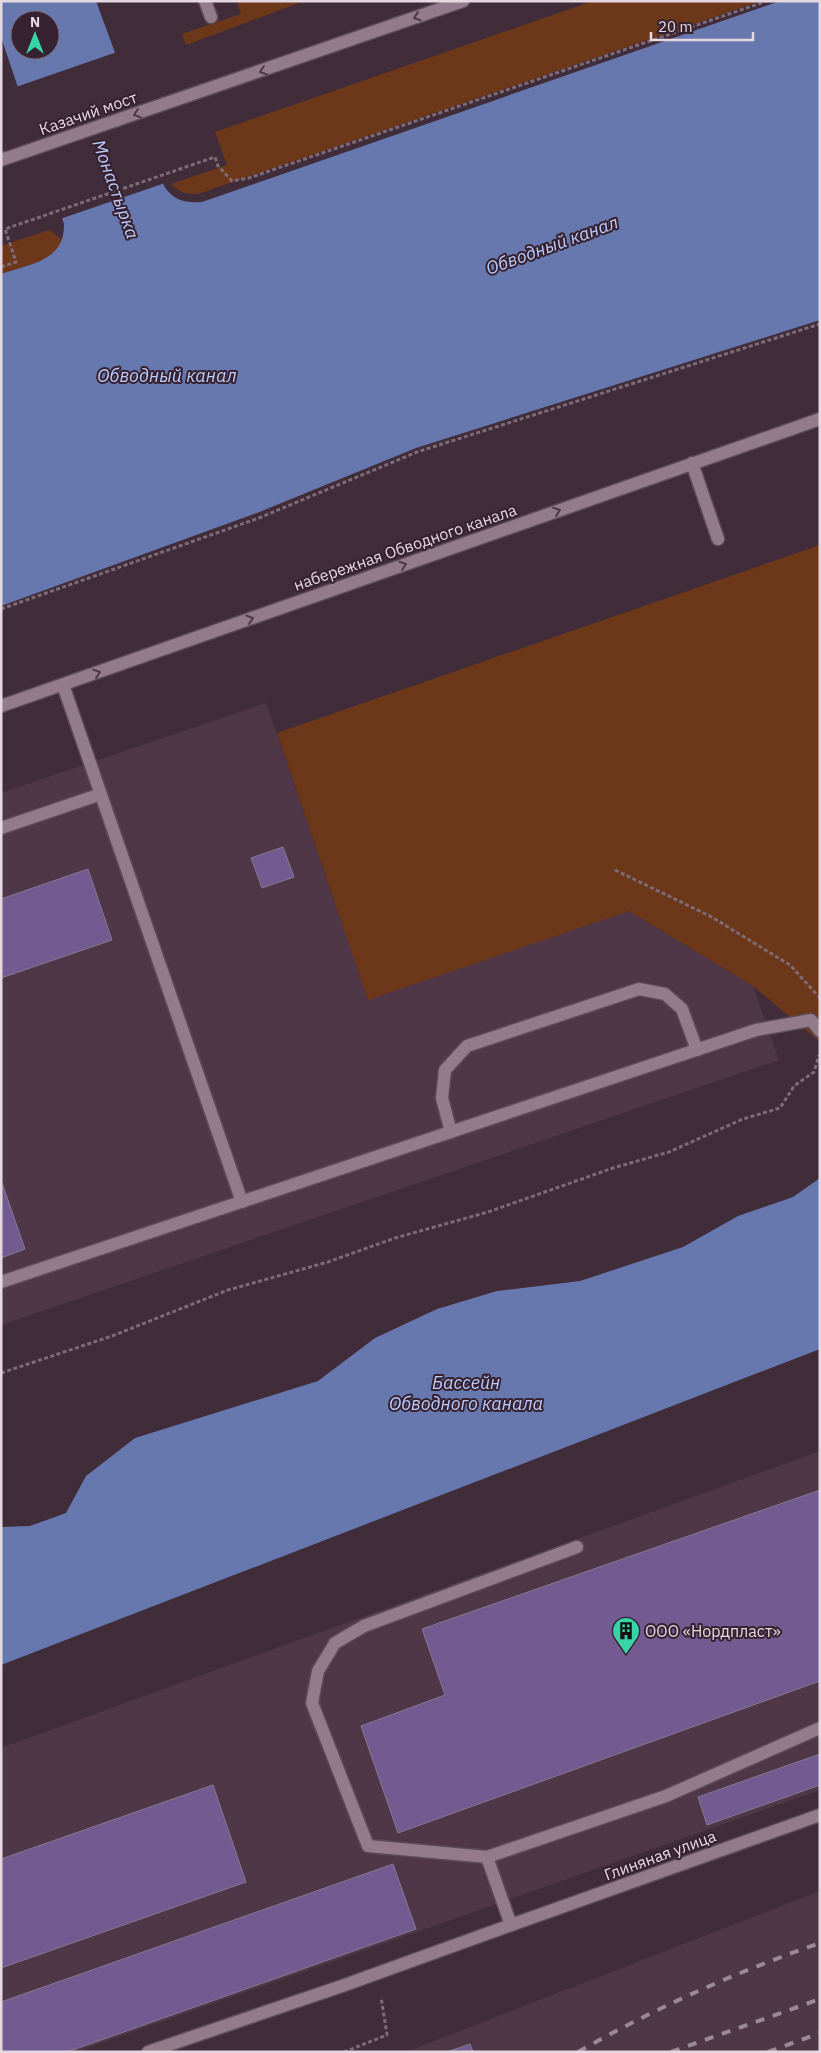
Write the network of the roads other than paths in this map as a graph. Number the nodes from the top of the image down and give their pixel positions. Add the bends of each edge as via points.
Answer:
1 (205, 1) edge
2 (463, 1) edge
3 (210, 17) dead end
4 (2, 159) edge
5 (820, 418) edge
6 (692, 463) junction
7 (718, 539) dead end
8 (63, 684) junction
9 (1, 706) edge
10 (101, 794) junction
11 (1, 828) edge
12 (820, 1031) edge
13 (697, 1050) junction
14 (452, 1132) junction
15 (242, 1202) junction
16 (1, 1282) edge
17 (577, 1547) dead end
18 (820, 1728) edge
19 (820, 1815) edge
20 (487, 1857) junction
21 (511, 1925) junction
22 (148, 2052) edge

1 - 3 main road
2 -> 4 main road, Казачий мост
5 - 6 main road, набережная Обводного канала
6 - 7 main road
8 -> 6 main road, набережная Обводного канала
8 - 9 main road, набережная Обводного канала
8 - 10 main road
10 - 11 main road
10 - 15 main road
12 - 13 main road via 811,1020 756,1030
13 - 14 main road
13 - 14 main road via 682,1009 665,994 639,989 467,1046 445,1070 442,1098
14 - 15 main road
15 - 16 main road
17 - 20 main road via 364,1626 335,1644 318,1672 312,1703 368,1846
18 - 20 main road via 666,1796
19 - 21 main road, Глиняная улица
20 - 21 main road
21 - 22 main road, Глиняная улица

